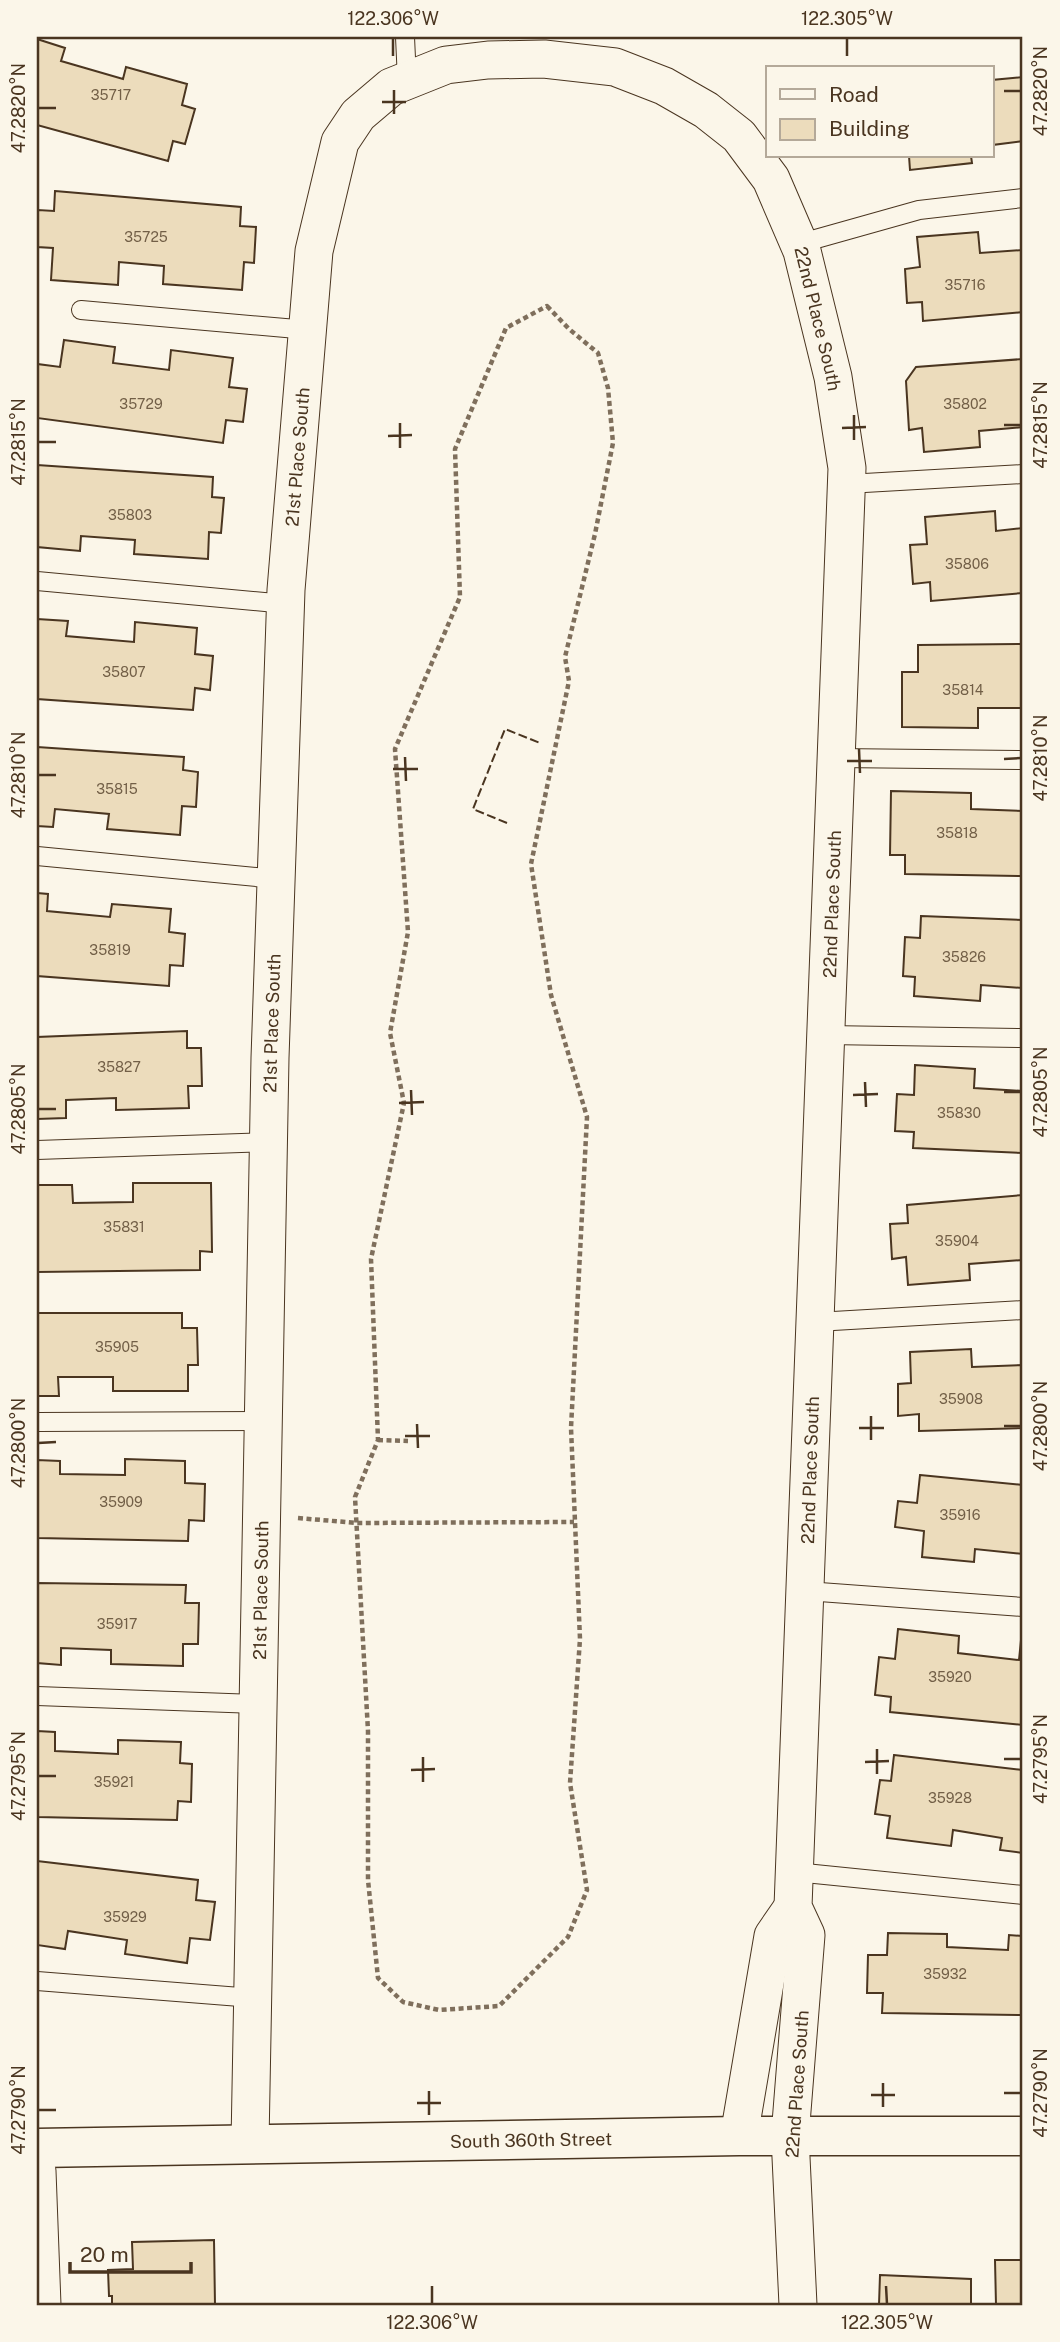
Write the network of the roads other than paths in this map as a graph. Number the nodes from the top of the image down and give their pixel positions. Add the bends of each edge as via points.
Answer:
1 (405, 37) edge
2 (544, 59) joint
3 (407, 80) junction
4 (1023, 198) edge
5 (798, 244) junction
6 (81, 310) dead end
7 (308, 330) junction
8 (1023, 474) edge
9 (847, 484) junction
10 (37, 581) edge
11 (286, 604) junction
12 (837, 758) junction
13 (1023, 760) edge
14 (37, 856) edge
15 (276, 879) junction
16 (827, 1035) junction
17 (1023, 1038) edge
18 (269, 1142) junction
19 (37, 1150) edge
20 (1023, 1310) edge
21 (816, 1322) junction
22 (264, 1421) junction
23 (37, 1422) edge
24 (806, 1591) junction
25 (1023, 1607) edge
26 (37, 1696) edge
27 (258, 1704) junction
28 (794, 1890) junction
29 (1023, 1895) edge
30 (37, 1981) edge
31 (253, 1998) junction
32 (739, 2136) junction
33 (790, 2136) junction
34 (1023, 2136) edge
35 (250, 2143) junction
36 (37, 2148) edge
37 (37, 2171) edge
38 (42, 2305) edge
39 (799, 2305) edge

1 - 3 lane
2 - 3 street, 21st Place South via 446,65
2 - 5 street, 22nd Place South via 615,67 664,86 706,110 739,136 771,179
3 - 7 street, 21st Place South via 391,87 358,115 340,142 314,251
4 - 5 lane via 919,210
5 - 9 street, 22nd Place South via 833,377
6 - 7 lane
7 - 11 street, 21st Place South
8 - 9 lane
9 - 12 street, 22nd Place South
10 - 11 lane
11 - 15 street, 21st Place South
12 - 13 lane
12 - 16 street, 22nd Place South
14 - 15 lane
15 - 18 street, 21st Place South
16 - 17 lane
16 - 21 street, 22nd Place South
18 - 19 lane
18 - 22 street, 21st Place South
20 - 21 lane
21 - 24 street, 22nd Place South
22 - 23 lane
22 - 27 street, 21st Place South
24 - 25 lane
24 - 28 street, 22nd Place South
26 - 27 lane
27 - 31 street, 21st Place South
28 - 29 lane
28 - 32 street via 773,1936
28 - 33 street, 22nd Place South via 806,1935
30 - 31 lane
31 - 35 street, 21st Place South
32 - 33 street, South 360th Street
32 - 35 street, South 360th Street
33 - 34 street, South 360th Street
33 - 39 street, 22nd Place South
35 - 36 street, South 360th Street
37 - 38 street

